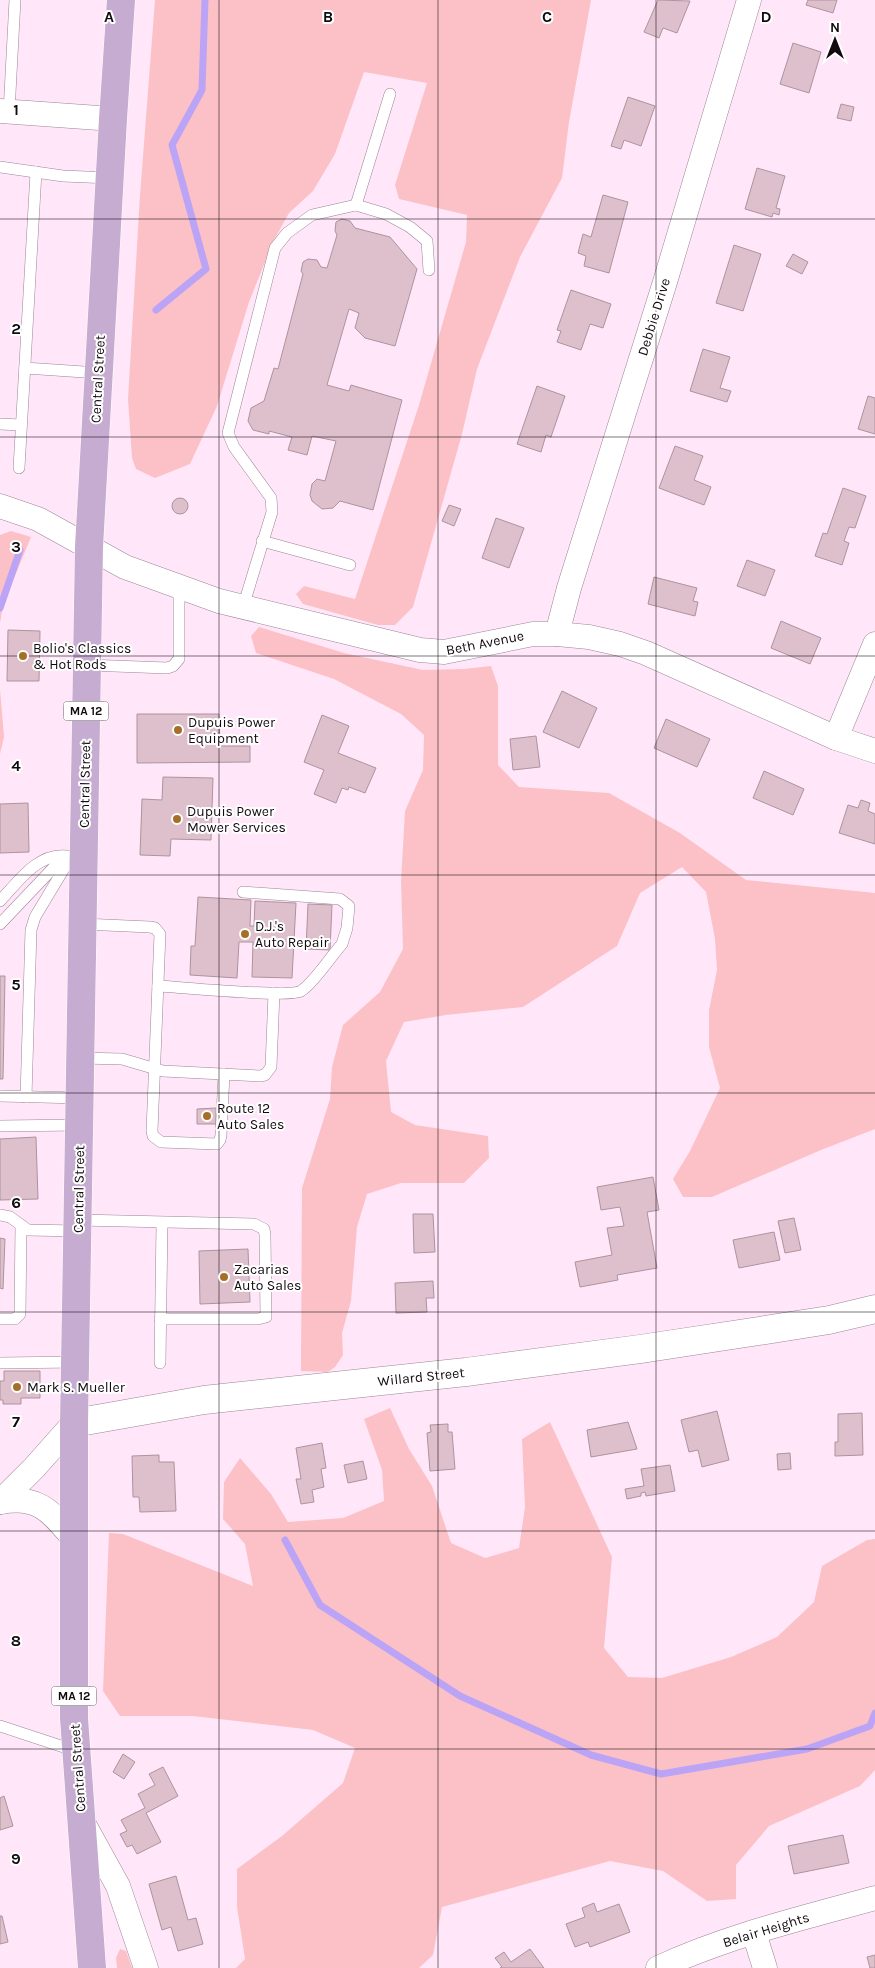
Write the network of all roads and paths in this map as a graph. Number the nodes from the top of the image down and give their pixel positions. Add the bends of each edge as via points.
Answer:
1 (15, 0) edge
2 (121, 0) edge
3 (749, 0) edge
4 (390, 94) dead end
5 (4, 111) edge
6 (113, 119) junction
7 (0, 167) edge
8 (36, 172) junction
9 (110, 178) junction
10 (356, 205) junction
11 (429, 270) dead end
12 (24, 368) junction
13 (99, 373) junction
14 (0, 424) edge
15 (21, 425) junction
16 (19, 468) dead end
17 (0, 506) edge
18 (262, 541) junction
19 (89, 547) junction
20 (350, 565) dead end
21 (179, 586) junction
22 (243, 607) junction
23 (557, 634) junction
24 (875, 644) edge
25 (87, 665) junction
26 (836, 738) junction
27 (875, 751) edge
28 (84, 860) junction
29 (243, 892) dead end
30 (0, 901) edge
31 (0, 924) edge
32 (83, 924) junction
33 (158, 986) junction
34 (274, 993) junction
35 (81, 1058) junction
36 (154, 1069) junction
37 (224, 1074) junction
38 (0, 1096) edge
39 (26, 1097) junction
40 (80, 1098) junction
41 (80, 1125) junction
42 (0, 1126) edge
43 (0, 1215) edge
44 (162, 1222) junction
45 (22, 1225) junction
46 (79, 1225) junction
47 (875, 1309) edge
48 (0, 1319) edge
49 (160, 1319) junction
50 (76, 1362) junction
51 (0, 1363) edge
52 (160, 1363) dead end
53 (74, 1422) junction
54 (0, 1502) edge
55 (74, 1539) junction
56 (0, 1726) edge
57 (76, 1751) junction
58 (81, 1818) junction
59 (875, 1898) edge
60 (754, 1933) junction
61 (92, 1968) edge
62 (146, 1968) edge
63 (658, 1968) edge
64 (765, 1968) edge

1 - 5 lane
2 - 6 main road, Central Street / MA 12
3 - 23 street, Debbie Drive via 665,282 568,588
4 - 10 lane
5 - 6 street
6 - 9 main road, Central Street / MA 12
7 - 8 lane
8 - 9 lane
8 - 12 lane
9 - 13 main road, Central Street / MA 12
10 - 11 lane via 410,226 427,242
10 - 18 lane via 312,215 287,233 275,248 228,433 234,447 271,498 272,512
12 - 13 lane
12 - 15 lane
13 - 19 main road, Central Street / MA 12
14 - 15 lane
15 - 16 lane
17 - 19 street, Beth Avenue via 38,520
18 - 20 lane
18 - 22 lane
19 - 21 street, Beth Avenue via 125,567
19 - 25 main road, Central Street / MA 12
21 - 22 street, Beth Avenue
21 - 25 lane via 177,664 167,668
22 - 23 street, Beth Avenue via 420,650 444,652 533,634
23 - 26 street, Beth Avenue via 589,637 646,653
24 - 26 street
25 - 28 main road, Central Street / MA 12
26 - 27 street, Beth Avenue
28 - 30 lane via 62,856 47,859 29,871
28 - 31 lane via 69,859 57,864
28 - 32 main road, Central Street / MA 12
28 - 39 lane via 72,861 65,867 32,924
29 - 34 lane via 340,899 349,906 342,944 307,985 297,993
32 - 33 lane via 155,928 160,934
32 - 35 main road, Central Street / MA 12
33 - 34 lane
33 - 36 lane
34 - 37 lane via 269,1071 260,1076
35 - 36 lane via 122,1060
35 - 40 main road, Central Street / MA 12
36 - 37 lane
36 - 37 lane via 152,1131 161,1142 217,1144 221,1135
38 - 39 lane
39 - 40 lane
40 - 41 main road, Central Street / MA 12
41 - 42 lane
41 - 46 main road, Central Street / MA 12
43 - 45 lane via 10,1216
44 - 46 lane
44 - 49 lane
44 - 49 lane via 254,1224 262,1227 265,1235 267,1314 258,1319
45 - 46 lane via 28,1230
45 - 48 lane via 20,1314 15,1319
46 - 50 main road, Central Street / MA 12
47 - 53 street, Willard Street via 829,1320 659,1346 466,1372 204,1400
49 - 52 lane
50 - 51 lane
50 - 53 main road, Central Street / MA 12
53 - 54 street
53 - 55 main road, Central Street / MA 12
54 - 55 street via 16,1499 36,1503 54,1514
55 - 57 main road, Central Street / MA 12
56 - 57 lane
57 - 58 main road, Central Street / MA 12
58 - 61 main road, Central Street / MA 12
58 - 62 street via 118,1886
59 - 60 street, Belair Heights
60 - 63 street, Belair Heights
60 - 64 street

